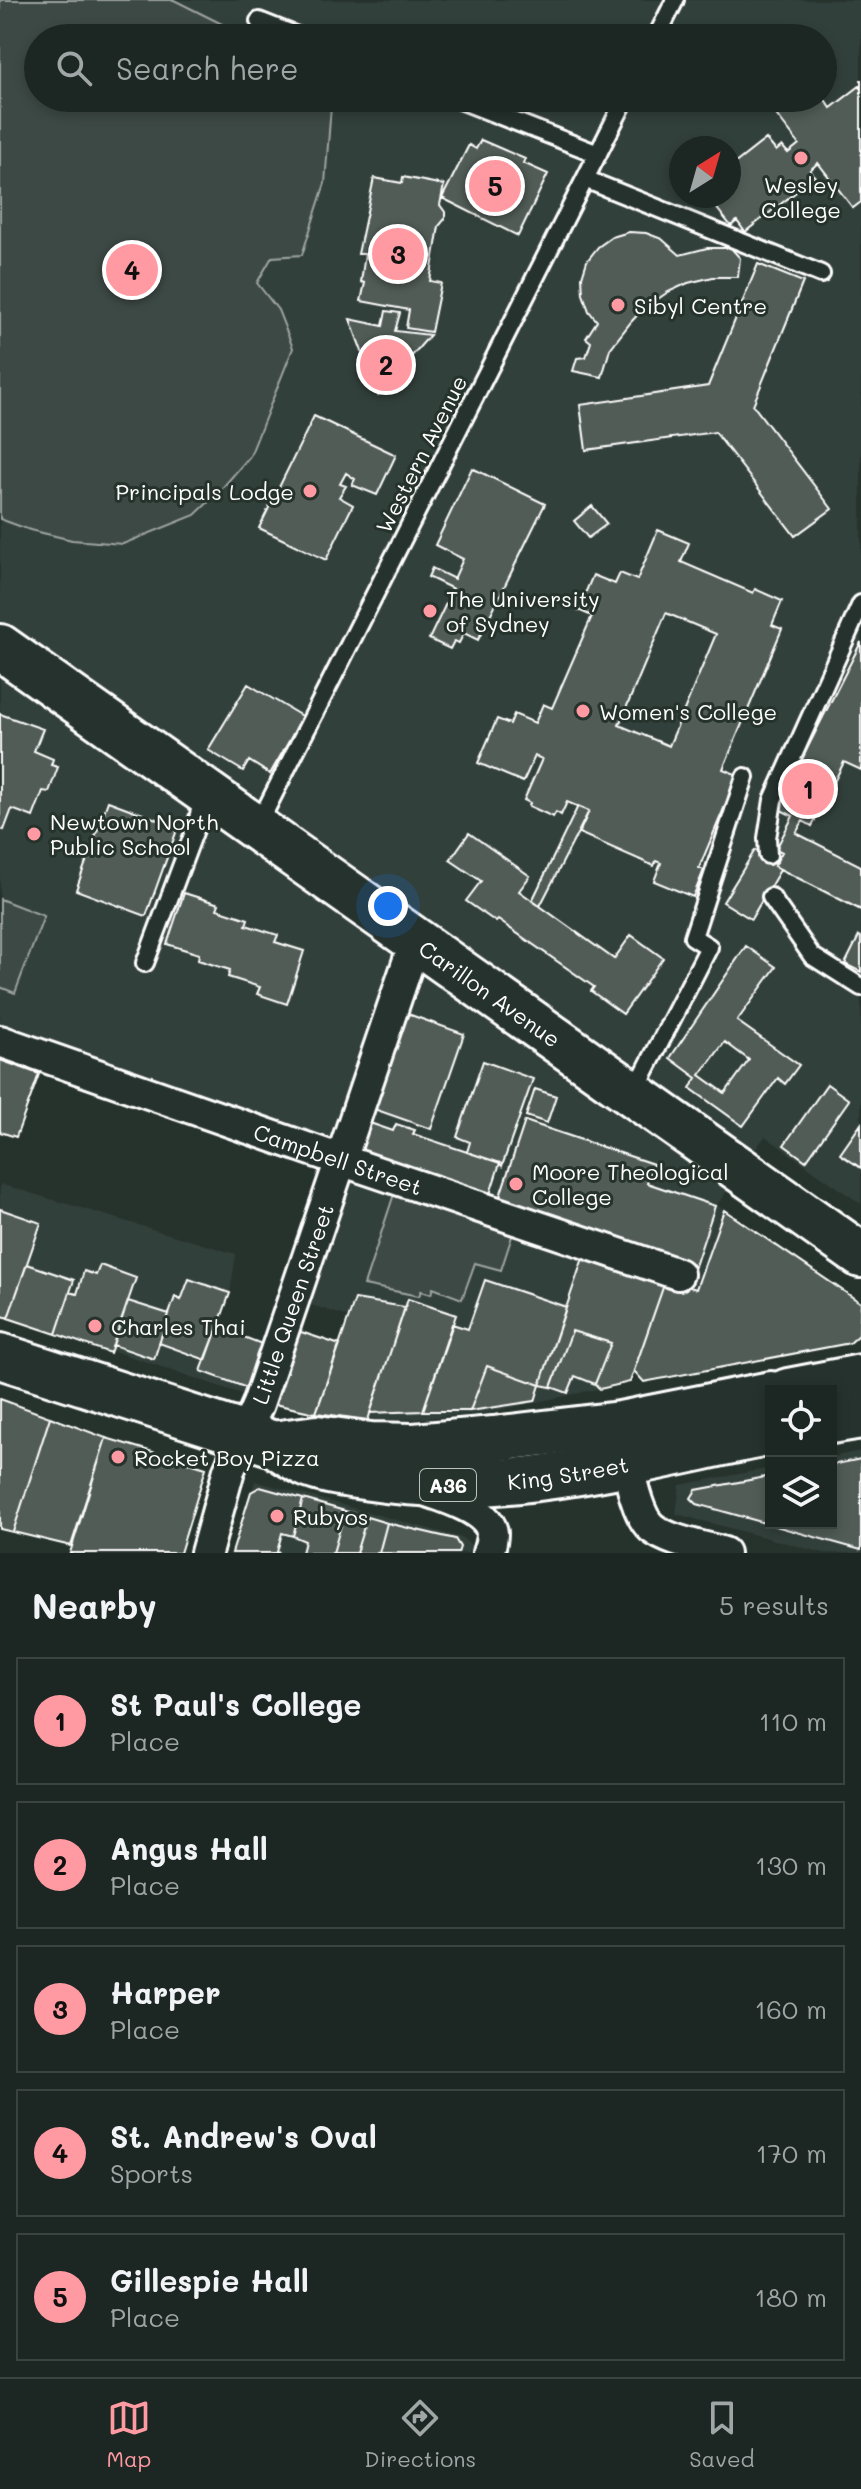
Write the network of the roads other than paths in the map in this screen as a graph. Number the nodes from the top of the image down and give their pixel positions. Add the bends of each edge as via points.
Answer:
1 (675, 0) edge
2 (259, 21) dead end
3 (267, 24) edge
4 (663, 24) edge
5 (491, 112) edge
6 (619, 112) edge
7 (598, 154) junction
8 (585, 179) junction
9 (821, 274) dead end
10 (861, 604) edge
11 (0, 647) edge
12 (745, 777) dead end
13 (205, 792) junction
14 (256, 829) junction
15 (768, 855) dead end
16 (771, 897) dead end
17 (415, 942) junction
18 (145, 963) dead end
19 (861, 987) edge
20 (0, 1041) edge
21 (633, 1094) junction
22 (340, 1160) junction
23 (861, 1255) edge
24 (678, 1274) dead end
25 (0, 1356) edge
26 (859, 1386) edge
27 (837, 1388) edge
28 (765, 1396) edge
29 (837, 1414) edge
30 (765, 1433) edge
31 (259, 1440) junction
32 (624, 1445) junction
33 (399, 1482) junction
34 (206, 1553) edge
35 (488, 1553) edge
36 (724, 1553) edge

1 - 4 lane
2 - 3 lane
5 - 7 lane
6 - 7 lane, Western Avenue
7 - 8 lane, Western Avenue
8 - 9 lane
8 - 14 lane, Western Avenue
10 - 15 lane via 773,800
11 - 13 main road, Carillon Avenue
12 - 21 lane via 693,937 709,947
13 - 14 main road, Carillon Avenue
13 - 18 lane
14 - 17 main road, Carillon Avenue
16 - 19 lane via 812,956
17 - 21 main road, Carillon Avenue
17 - 22 street, Little Queen Street
20 - 22 street, Campbell Street
21 - 23 main road, Carillon Avenue
22 - 24 street, Campbell Street
22 - 31 street, Little Queen Street via 258,1404
25 - 31 main road, King Street / A36
26 - 27 main road
26 - 29 main road
28 - 32 main road, King Street / A36
30 - 32 main road, King Street / A36
31 - 32 main road, King Street / A36
31 - 33 main road, King Street / A36 via 310,1466
31 - 34 street, Little Queen Street via 229,1470
32 - 33 main road, King Street / A36 via 498,1482
32 - 36 street via 643,1518 652,1528
33 - 35 street via 479,1514 492,1534

